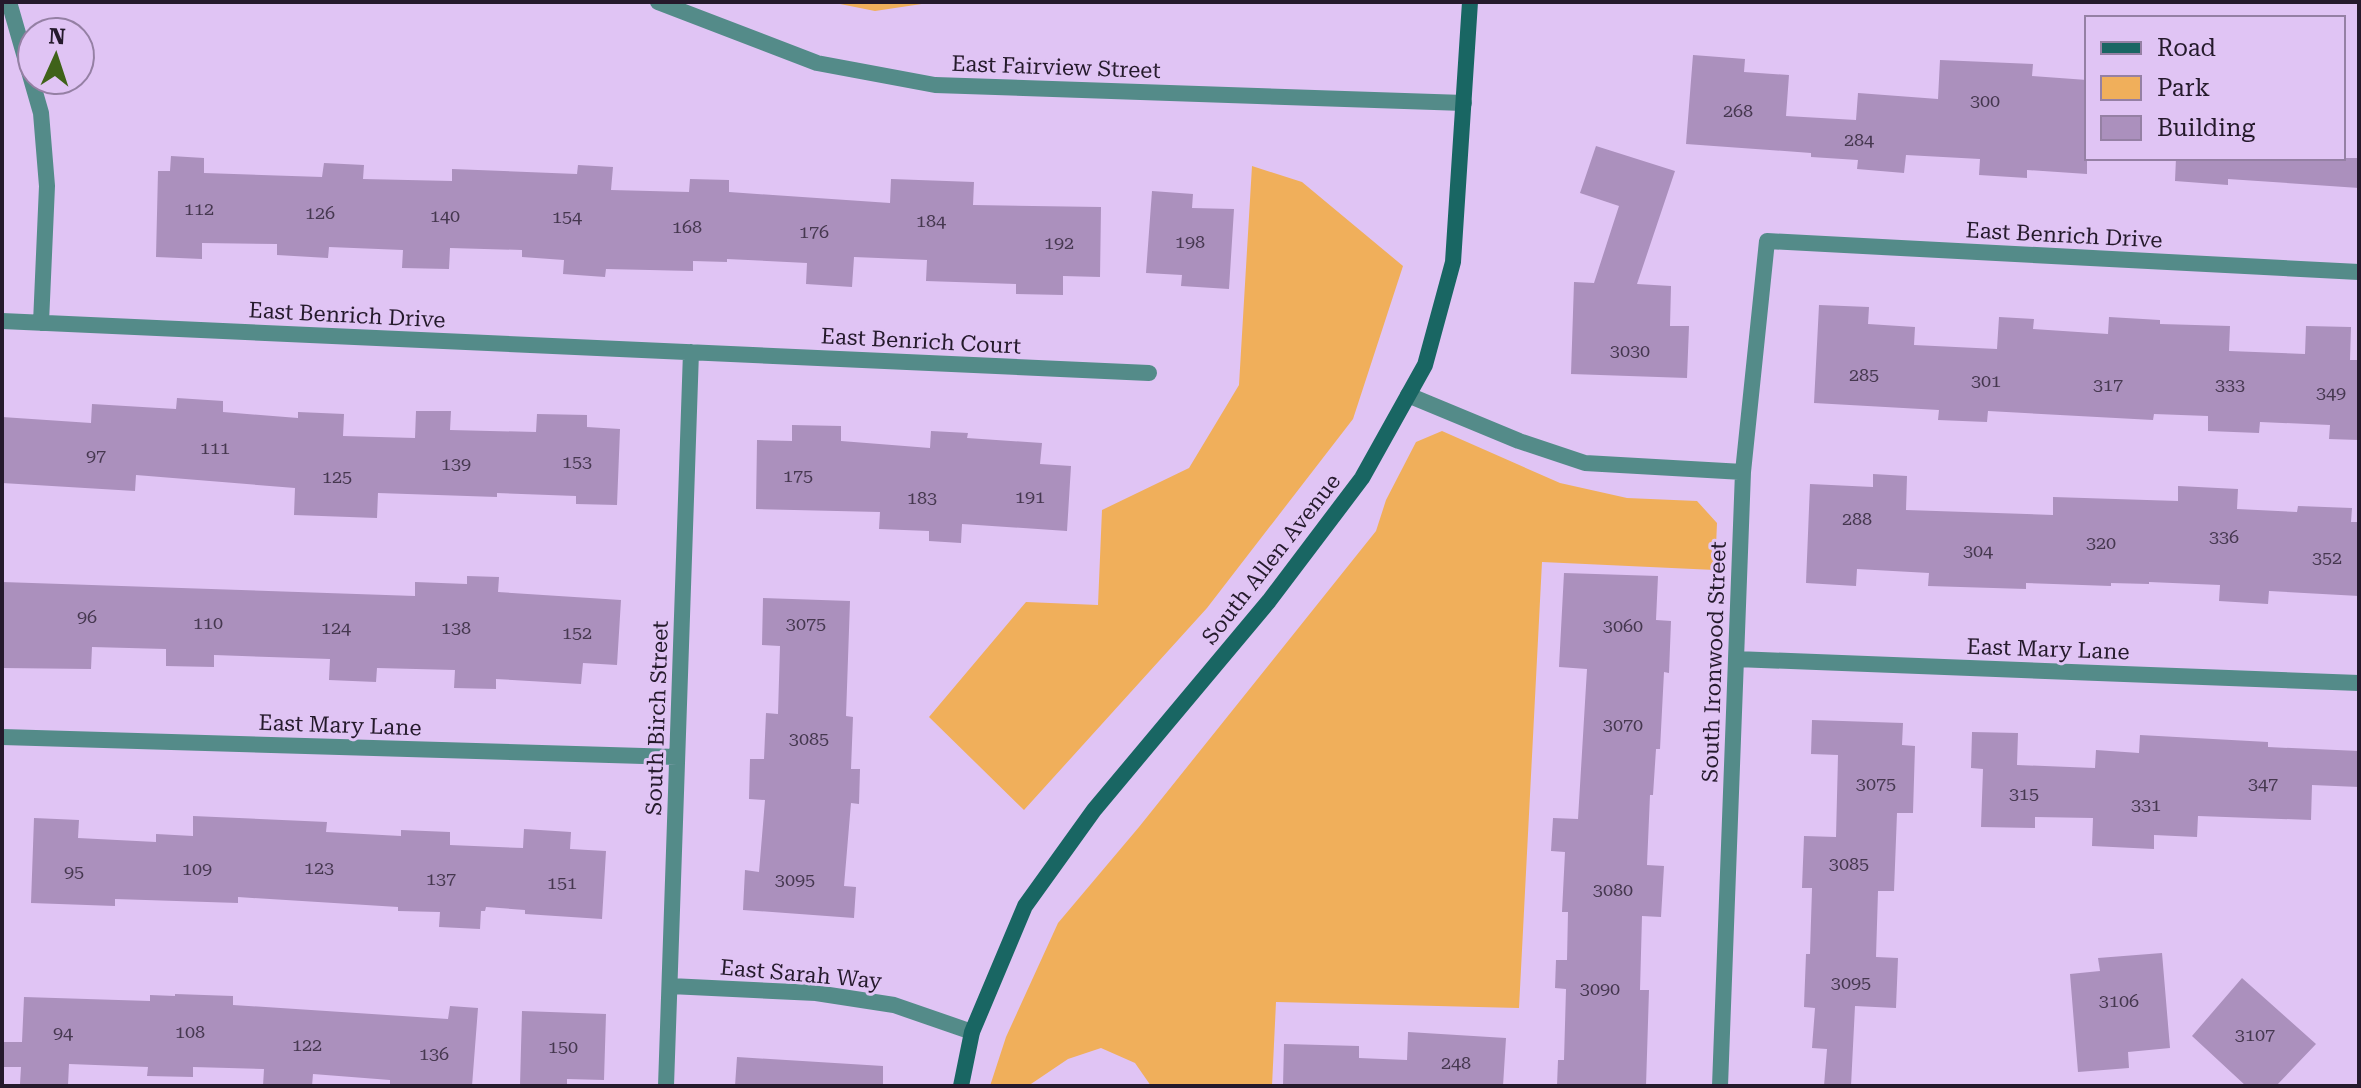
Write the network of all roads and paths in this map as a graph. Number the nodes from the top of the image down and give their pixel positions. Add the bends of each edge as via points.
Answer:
1 (9, 2) edge
2 (658, 2) edge
3 (1470, 2) edge
4 (1464, 103) junction
5 (1767, 241) joint
6 (2359, 272) edge
7 (2, 321) edge
8 (41, 323) junction
9 (691, 352) junction
10 (1149, 373) dead end
11 (1408, 395) junction
12 (1743, 472) junction
13 (1736, 659) junction
14 (2359, 683) edge
15 (2, 737) edge
16 (677, 757) junction
17 (670, 986) junction
18 (972, 1032) junction
19 (666, 1086) edge
20 (961, 1086) edge
21 (1720, 1086) edge

1 - 8 street via 41,113 47,186
2 - 4 street, East Fairview Street via 817,63 935,85
3 - 4 street, South Allen Avenue
4 - 11 street, South Allen Avenue via 1453,262 1425,365
5 - 6 street, East Benrich Drive
5 - 12 street, South Ironwood Street
7 - 8 street, East Benrich Drive
8 - 9 street, East Benrich Drive
9 - 10 street, East Benrich Court
9 - 16 street, South Birch Street
11 - 12 street via 1585,463
11 - 18 street, South Allen Avenue via 1362,478 1269,601 1094,810 1025,906
12 - 13 street, South Ironwood Street
13 - 14 street, East Mary Lane
13 - 21 street, South Ironwood Street
15 - 16 street, East Mary Lane
16 - 17 street, South Birch Street
17 - 18 street, East Sarah Way via 816,993 894,1005
17 - 19 street, South Birch Street
18 - 20 street, South Allen Avenue

